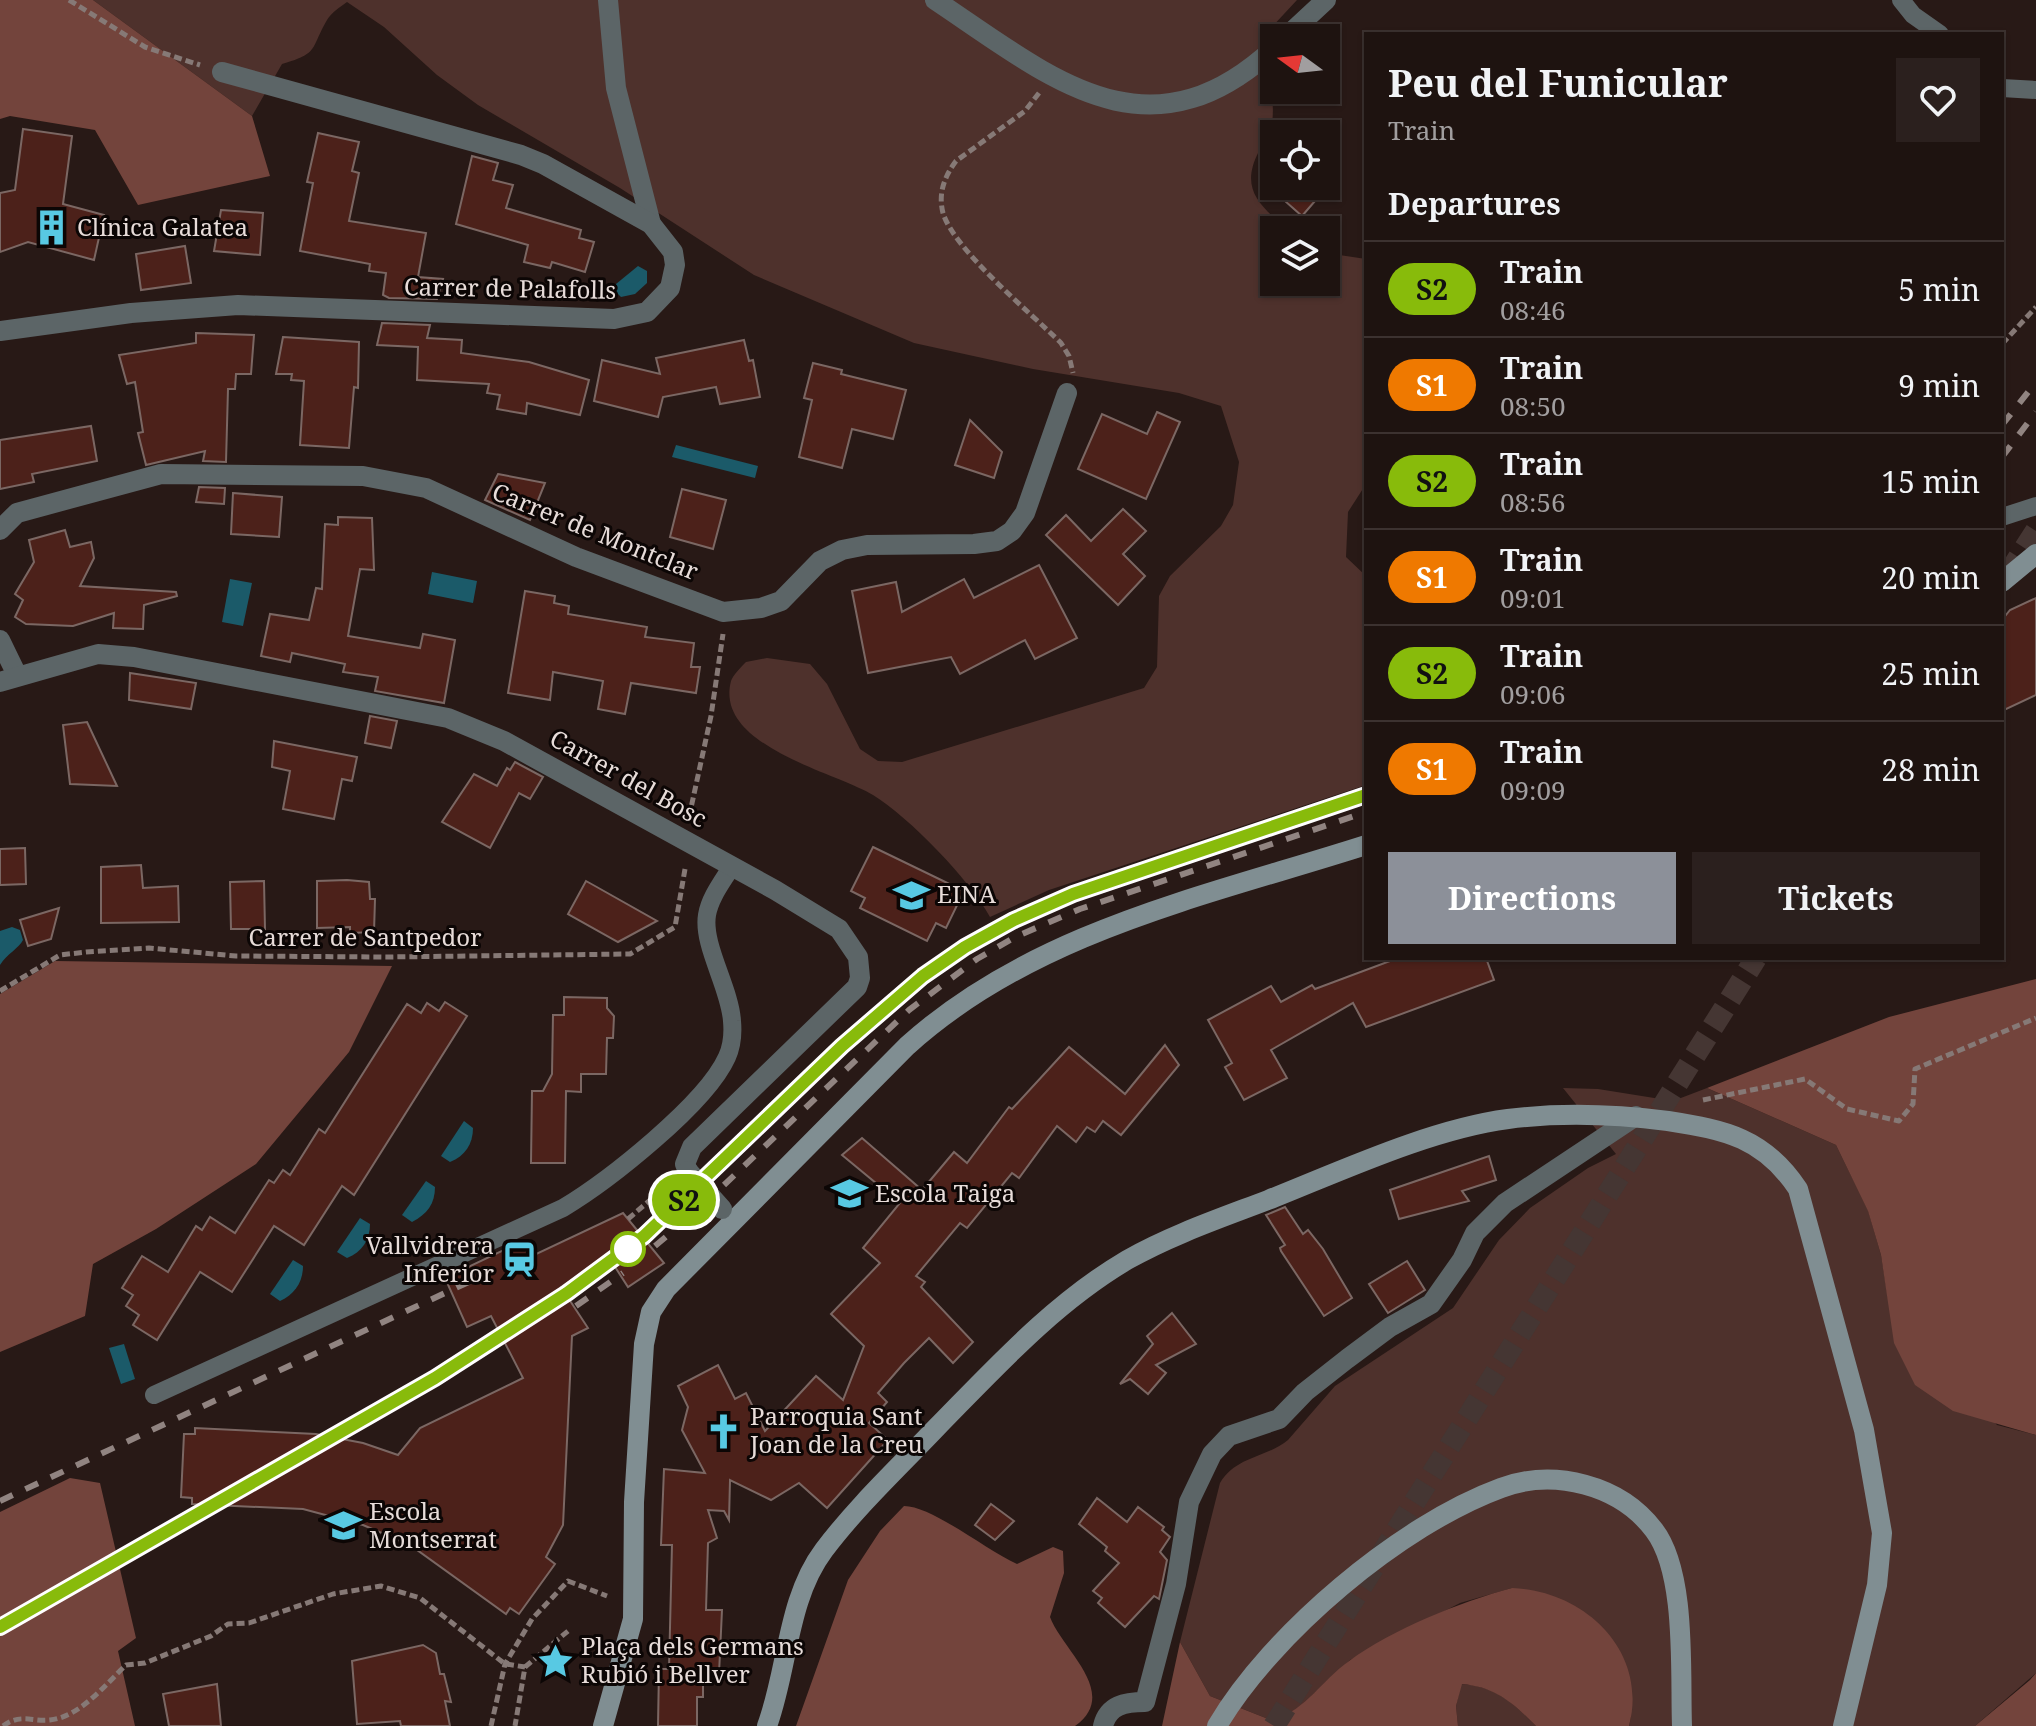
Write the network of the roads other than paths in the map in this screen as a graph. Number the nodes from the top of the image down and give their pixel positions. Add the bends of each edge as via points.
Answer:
1 (608, 0) edge
2 (935, 0) edge
3 (1326, 0) edge
4 (1901, 0) edge
5 (1300, 24) edge
6 (1937, 32) edge
7 (1260, 59) edge
8 (222, 72) road end
9 (651, 224) junction
10 (0, 331) edge
11 (1067, 393) road end
12 (2036, 506) edge
13 (2004, 516) edge
14 (0, 530) edge
15 (2036, 554) edge
16 (2004, 580) edge
17 (0, 640) edge
18 (8, 678) edge
19 (1364, 846) edge
20 (732, 866) junction
21 (1636, 1116) junction
22 (728, 1215) junction
23 (154, 1395) dead end
24 (603, 1726) edge
25 (767, 1726) edge
26 (1103, 1726) edge
27 (1217, 1726) edge
28 (1682, 1726) edge
29 (1843, 1726) edge

1 - 9 street via 616,88
2 - 7 street via 1051,77 1098,98 1124,103 1178,101 1229,82
3 - 5 street
4 - 6 lane
8 - 9 street, Carrer de Palafolls via 521,155
9 - 10 street, Carrer de Palafolls via 673,252 674,277 664,298 636,316 463,316 238,305
11 - 14 street, Carrer de Montclar via 1025,513 1012,531 997,541 974,544 842,550 820,561 781,601 761,608 723,612 576,557 426,488 363,476 161,474 17,513
12 - 13 lane
15 - 16 main road
17 - 18 street
18 - 20 street, Carrer del Bosc via 98,654 134,657 448,718 504,741
19 - 22 main road via 1102,929 992,982 943,1014
20 - 22 street, Carrer del Bosc, bridge via 839,929 858,957 860,978 841,1005 692,1147 685,1164 688,1171
20 - 23 lane via 707,915 731,1005 729,1054 703,1091 645,1147 563,1208
21 - 25 main road via 1571,1113 1505,1119 1419,1142 1127,1260 1053,1312 853,1513 822,1552 797,1605
21 - 26 street via 1505,1203 1475,1233 1431,1304 1347,1359 1279,1419 1229,1436 1212,1454 1189,1502 1176,1584 1145,1702 1125,1702 1112,1709
21 - 29 main road via 1753,1142 1774,1157 1798,1189 1864,1430 1882,1533 1877,1585
22 - 24 main road via 666,1289 646,1326 634,1502 633,1619
27 - 28 main road via 1296,1625 1350,1578 1463,1505 1502,1487 1544,1480 1609,1492 1655,1530 1673,1580

